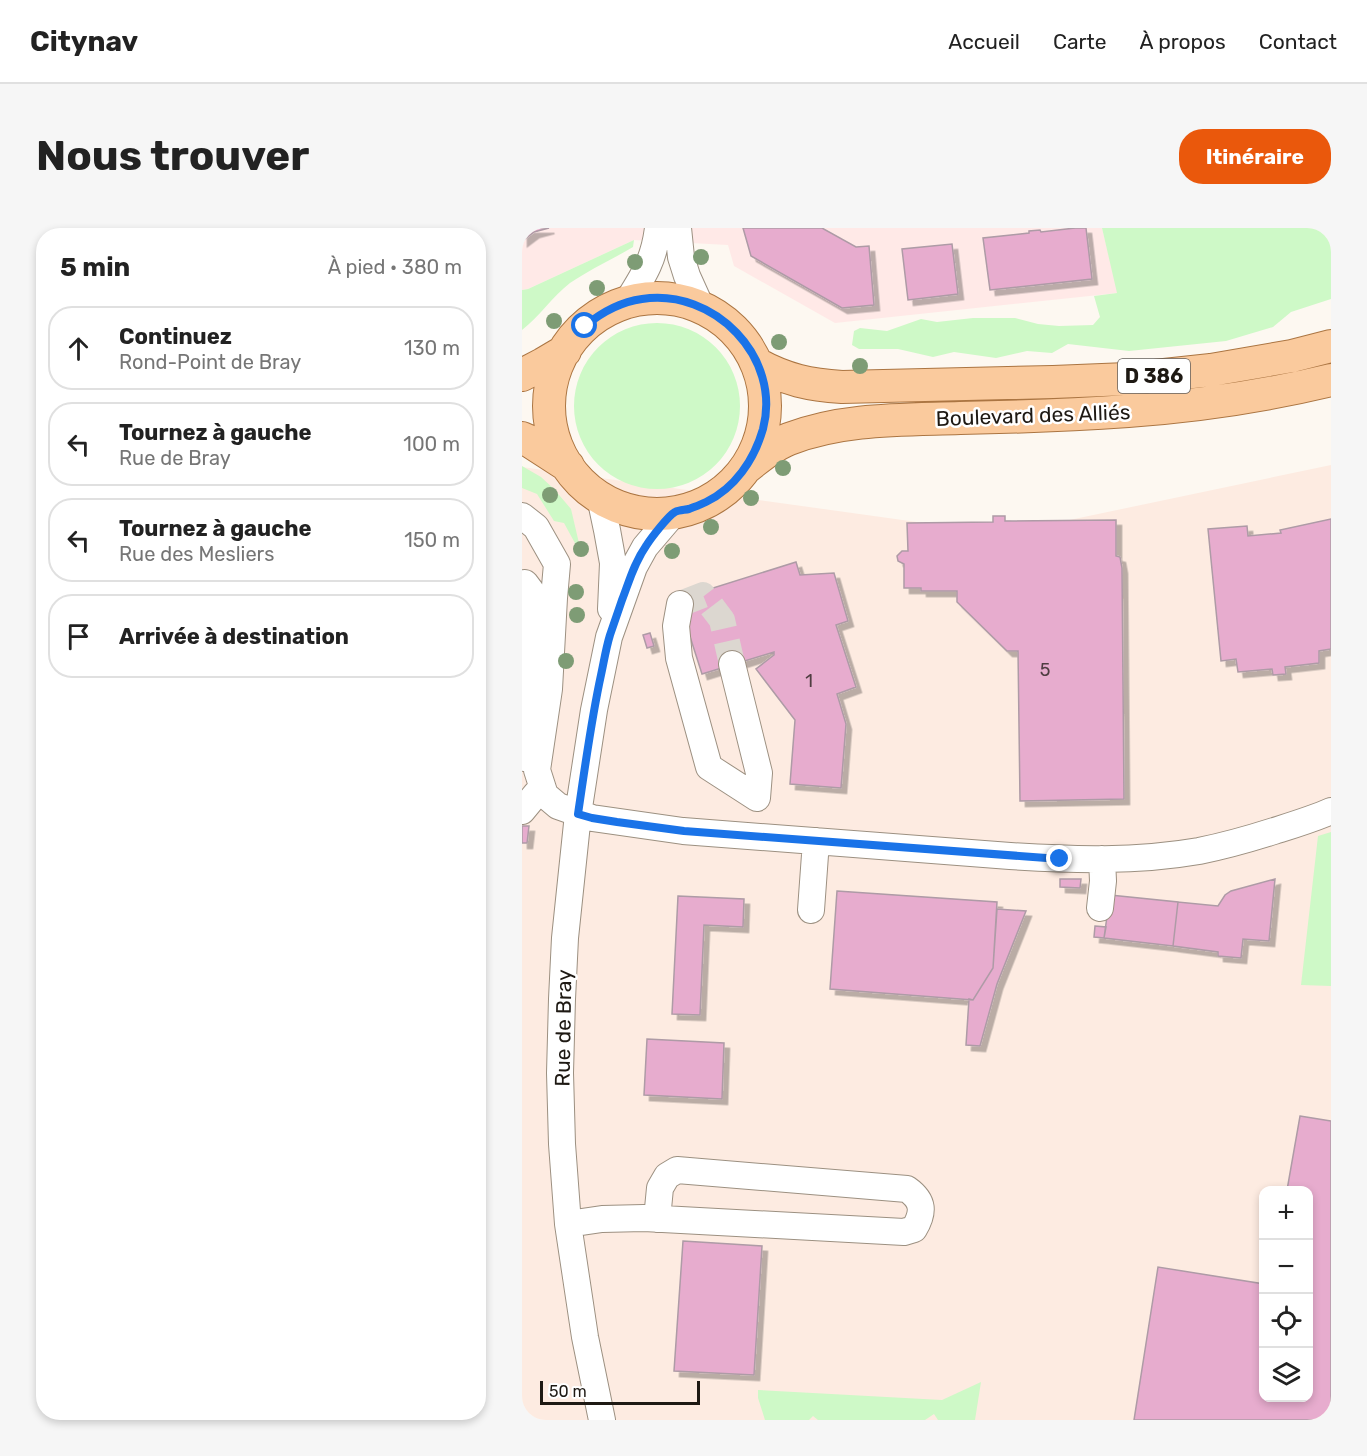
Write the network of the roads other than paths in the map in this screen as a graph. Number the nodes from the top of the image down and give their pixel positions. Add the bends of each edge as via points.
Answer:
1 (658, 228) edge
2 (678, 228) edge
3 (627, 302) junction
4 (701, 307) junction
5 (1331, 346) edge
6 (565, 351) junction
7 (757, 364) junction
8 (522, 375) edge
9 (1331, 380) edge
10 (522, 438) edge
11 (568, 466) junction
12 (744, 470) junction
13 (600, 497) junction
14 (674, 513) junction
15 (522, 516) edge
16 (522, 542) edge
17 (525, 583) dead end
18 (554, 598) junction
19 (680, 604) dead end
20 (609, 637) junction
21 (732, 664) tunnel mouth
22 (758, 798) junction
23 (534, 800) edge
24 (1331, 811) edge
25 (578, 814) junction
26 (754, 837) junction
27 (816, 841) junction
28 (1102, 859) junction
29 (1100, 908) dead end
30 (811, 910) dead end
31 (657, 1219) junction
32 (568, 1224) junction
33 (602, 1420) edge

1 - 3 street via 653,256
2 - 4 street via 681,256
3 - 4 main road via 672,298
3 - 6 main road via 585,326
4 - 7 main road via 729,324
5 - 7 main road, Boulevard des Alliés / D 386 via 1211,370 1053,382 819,386 774,374
6 - 8 main road
6 - 11 main road via 553,379 550,409 555,439
7 - 12 main road via 765,395 764,426
9 - 12 main road, Boulevard des Alliés / D 386 via 1170,408 846,425 786,440
10 - 11 main road
11 - 13 main road
12 - 14 main road via 721,493
13 - 14 main road via 635,512
13 - 20 street, Rue de Bray via 613,563
14 - 20 street, Rue de Bray via 645,547 634,567
15 - 18 street via 536,527 557,564
16 - 18 street via 532,545 544,561
17 - 23 street via 532,596 523,771
18 - 23 street via 549,688
19 - 22 street via 676,626 679,658 709,767
20 - 25 street, Rue de Bray
21 - 22 street via 759,773
22 - 26 street
23 - 25 street
24 - 28 street via 1243,841 1198,851
25 - 26 street via 684,831
25 - 32 street, Rue de Bray via 569,895 560,1073
26 - 27 street
27 - 28 street
27 - 30 street
28 - 29 street
31 - 31 street via 904,1232 914,1229 920,1204 907,1189 677,1170 667,1176 660,1188
31 - 32 street via 602,1219
32 - 33 street, Rue de Bray

